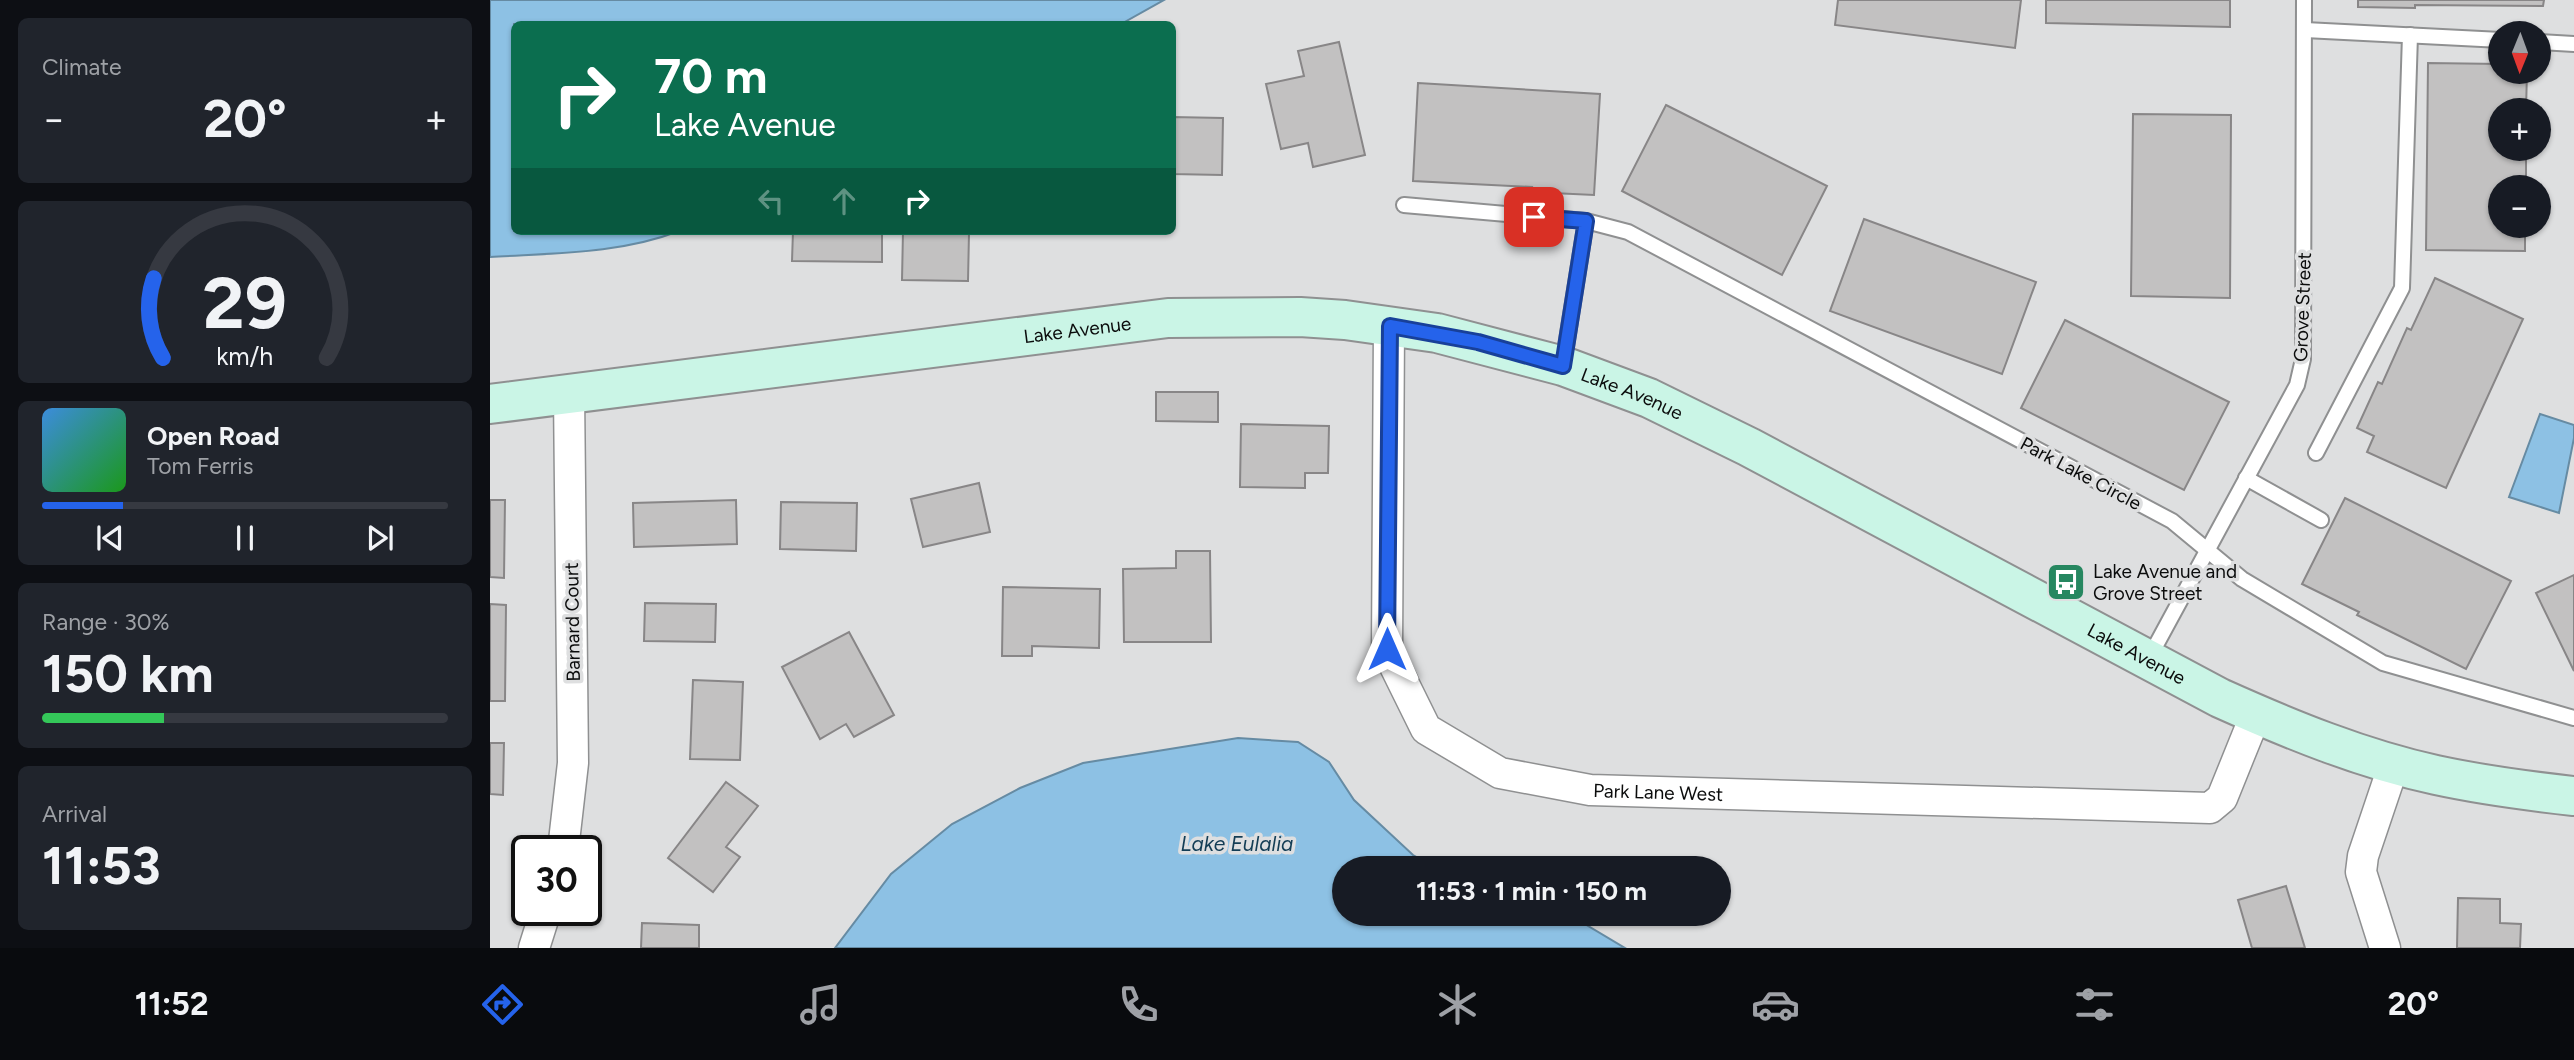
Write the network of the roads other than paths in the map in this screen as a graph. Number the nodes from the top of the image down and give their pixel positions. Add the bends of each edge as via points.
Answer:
1 (2304, 0) edge
2 (2305, 30) junction
3 (2410, 36) junction
4 (2488, 39) edge
5 (2552, 43) edge
6 (2574, 44) edge
7 (1404, 205) dead end
8 (1586, 221) junction
9 (1390, 326) junction
10 (1563, 366) junction
11 (569, 393) junction
12 (490, 404) edge
13 (2316, 453) dead end
14 (2246, 478) junction
15 (2321, 520) dead end
16 (2207, 550) junction
17 (2148, 660) junction
18 (2256, 714) junction
19 (2574, 718) edge
20 (2394, 764) junction
21 (2574, 796) edge
22 (565, 835) edge
23 (541, 926) edge
24 (534, 948) edge
25 (2385, 948) edge

1 - 2 lane, Grove Street
2 - 3 lane
2 - 14 lane, Grove Street via 2303,359 2297,385
3 - 4 lane
3 - 13 lane via 2402,288
5 - 6 lane
7 - 8 lane, Park Lake Circle
8 - 10 lane
8 - 16 lane, Park Lake Circle via 1628,232 2172,521
9 - 10 main road, Lake Avenue via 1465,339
9 - 11 main road, Lake Avenue via 1300,317 1168,318
9 - 18 street, Park Lane West via 1387,649 1426,729 1500,773 1590,790 2210,808 2222,798
10 - 17 main road, Lake Avenue via 1619,385 1725,434
11 - 12 main road, Lake Avenue
11 - 22 street, Barnard Court via 573,763
14 - 15 lane
14 - 16 lane, Grove Street
16 - 17 lane, Grove Street
16 - 19 lane, Park Lake Circle via 2242,579 2384,663
17 - 18 main road, Lake Avenue
18 - 20 main road, Lake Avenue
20 - 21 main road, Lake Avenue via 2472,782
20 - 25 street via 2361,872
23 - 24 street

